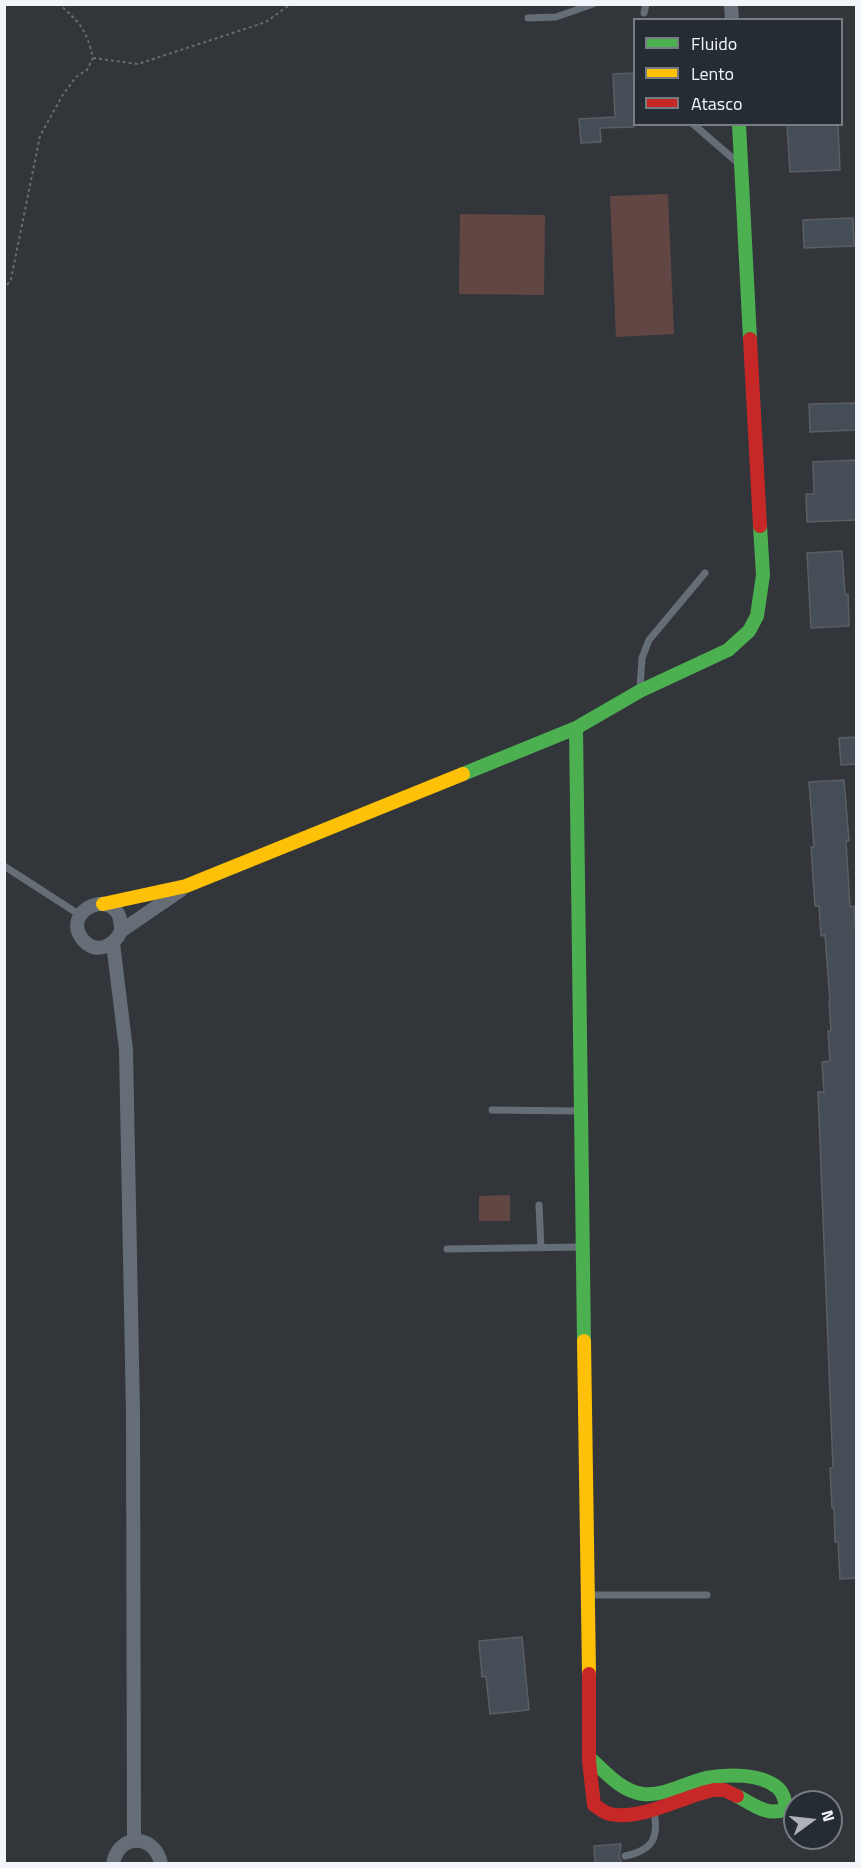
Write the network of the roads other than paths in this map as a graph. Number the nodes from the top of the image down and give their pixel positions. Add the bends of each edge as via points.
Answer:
1 (593, 4) edge
2 (646, 4) edge
3 (644, 14) dead end
4 (528, 18) dead end
5 (695, 126) edge
6 (739, 126) edge
7 (742, 166) junction
8 (705, 573) dead end
9 (640, 691) junction
10 (576, 728) junction
11 (4, 867) edge
12 (186, 886) junction
13 (103, 904) junction
14 (81, 915) junction
15 (122, 931) junction
16 (113, 944) junction
17 (492, 1110) dead end
18 (580, 1111) junction
19 (539, 1205) dead end
20 (581, 1247) junction
21 (541, 1248) junction
22 (447, 1249) dead end
23 (707, 1594) dead end
24 (588, 1595) junction
25 (590, 1758) junction
26 (654, 1808) junction
27 (134, 1840) junction
28 (625, 1856) dead end
29 (113, 1863) edge
30 (161, 1863) edge

1 - 4 lane via 556,17
2 - 3 lane
5 - 7 lane
6 - 7 street
7 - 9 street via 763,575 760,602 749,631 728,650
8 - 9 lane via 644,649
9 - 10 street
10 - 12 street
10 - 18 street
11 - 14 lane
12 - 13 street
12 - 15 street
13 - 14 street via 90,906
13 - 15 street via 119,915
14 - 16 street via 80,935 88,945 101,948
15 - 16 street
16 - 27 street via 126,1050 133,1414
17 - 18 lane
18 - 20 street
19 - 21 lane
20 - 21 lane
20 - 24 street
21 - 22 lane
23 - 24 lane
24 - 25 street
25 - 26 street via 594,1805 608,1814 623,1815
25 - 26 street via 620,1786 634,1792 651,1794 712,1777 746,1777 772,1782 780,1788 786,1803 782,1812 770,1813 741,1796 717,1789
26 - 28 lane via 655,1837 639,1853
27 - 29 street via 120,1847
27 - 30 street via 150,1844

